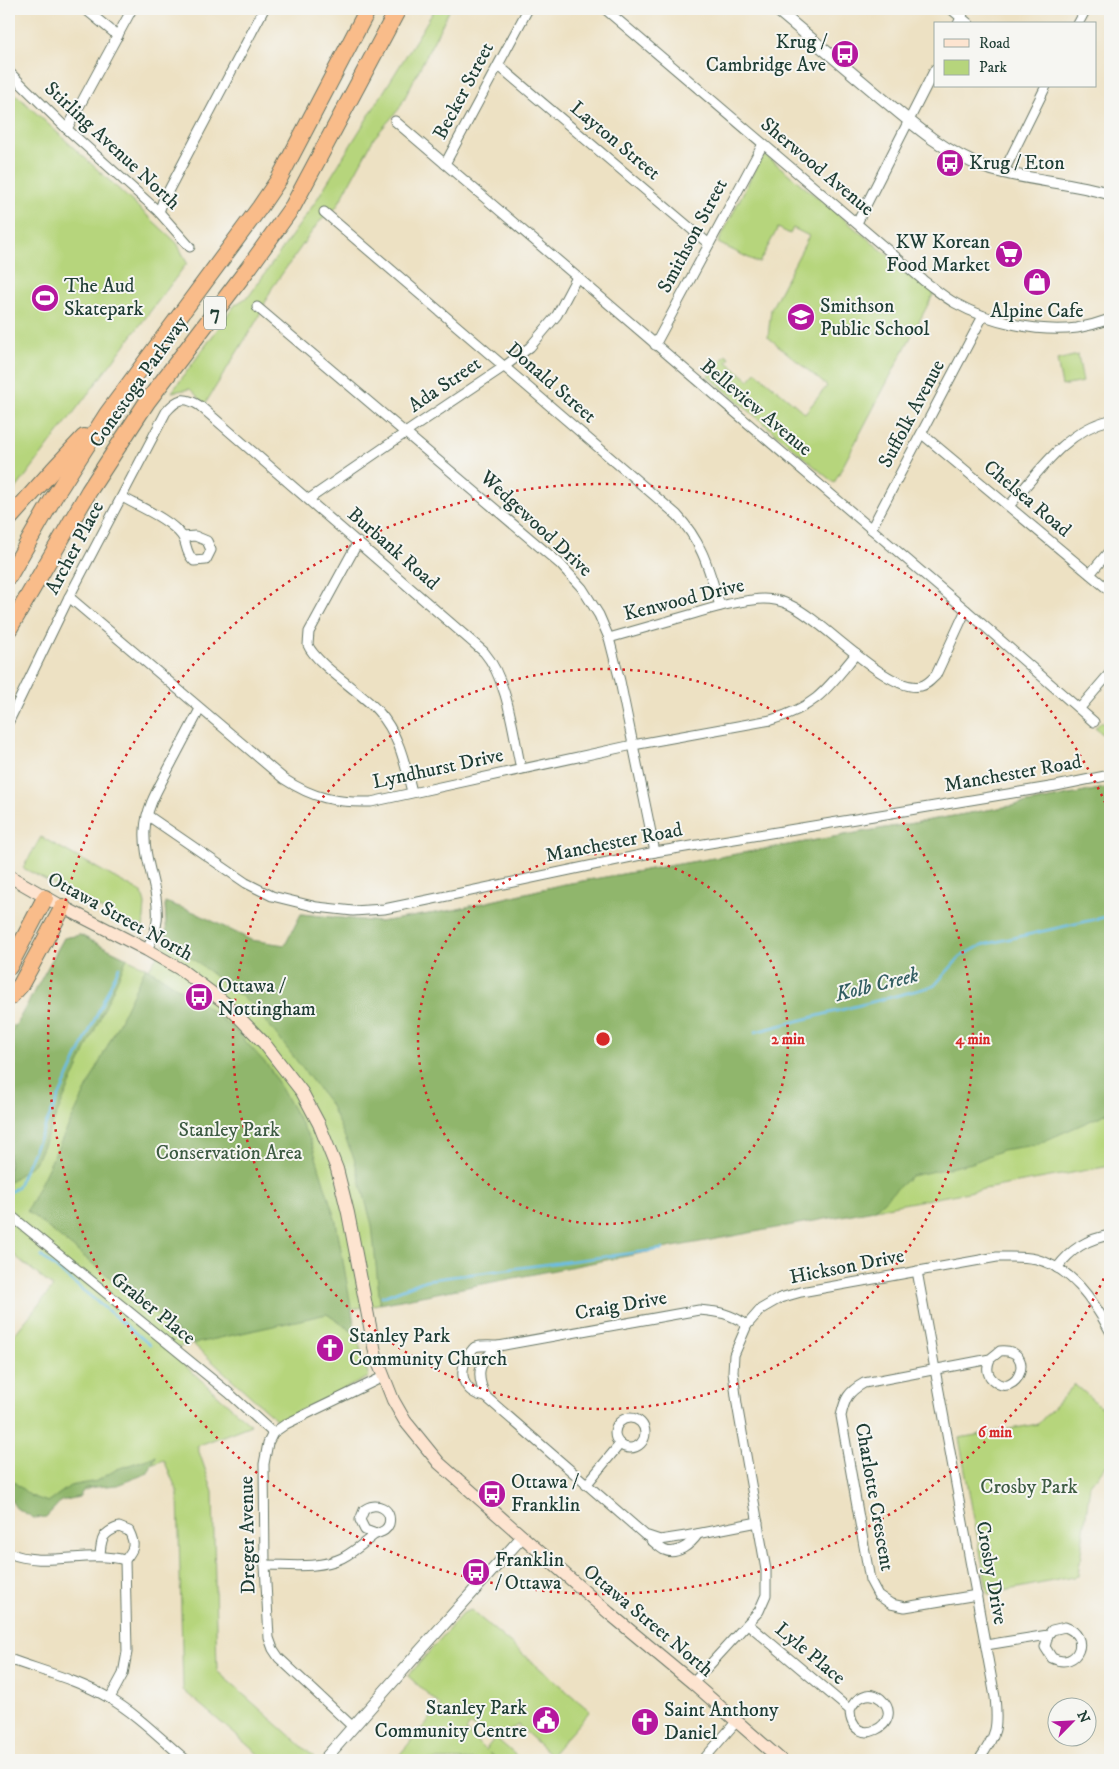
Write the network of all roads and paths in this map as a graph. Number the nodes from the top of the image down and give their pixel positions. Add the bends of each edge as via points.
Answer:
1 (85, 9) edge
2 (132, 9) edge
3 (264, 9) edge
4 (368, 9) edge
5 (398, 9) edge
6 (528, 9) edge
7 (605, 9) edge
8 (776, 9) edge
9 (951, 9) edge
10 (1086, 9) edge
11 (961, 17) edge
12 (1079, 22) edge
13 (118, 36) junction
14 (498, 66) junction
15 (934, 71) edge
16 (9, 72) edge
17 (1045, 88) edge
18 (395, 121) dead end
19 (909, 121) junction
20 (67, 129) junction
21 (763, 144) junction
22 (445, 164) junction
23 (1003, 173) junction
24 (1110, 194) edge
25 (159, 212) junction
26 (324, 212) dead end
27 (857, 223) junction
28 (709, 244) junction
29 (190, 247) dead end
30 (577, 277) junction
31 (257, 308) dead end
32 (983, 316) junction
33 (1110, 319) edge
34 (654, 345) junction
35 (505, 366) junction
36 (182, 399) joint
37 (107, 414) junction
38 (1110, 420) edge
39 (406, 432) junction
40 (922, 434) junction
41 (122, 497) junction
42 (309, 499) junction
43 (1009, 506) junction
44 (9, 519) edge
45 (871, 529) junction
46 (183, 537) dead end
47 (358, 542) junction
48 (1110, 550) edge
49 (1090, 574) junction
50 (9, 576) edge
51 (1110, 591) edge
52 (69, 597) junction
53 (720, 606) junction
54 (966, 610) junction
55 (9, 629) edge
56 (608, 638) junction
57 (856, 654) junction
58 (1110, 673) edge
59 (1080, 708) junction
60 (200, 709) junction
61 (9, 721) edge
62 (1094, 722) dead end
63 (633, 745) junction
64 (521, 769) junction
65 (1110, 775) edge
66 (412, 792) junction
67 (147, 815) junction
68 (655, 852) junction
69 (9, 876) edge
70 (46, 898) junction
71 (63, 907) junction
72 (147, 950) junction
73 (9, 967) edge
74 (9, 998) edge
75 (9, 1214) edge
76 (1110, 1235) edge
77 (1057, 1268) junction
78 (917, 1271) junction
79 (747, 1325) junction
80 (1110, 1331) edge
81 (499, 1346) junction
82 (990, 1359) dead end
83 (935, 1370) junction
84 (383, 1377) junction
85 (486, 1397) junction
86 (273, 1433) junction
87 (620, 1444) dead end
88 (586, 1485) junction
89 (758, 1522) junction
90 (376, 1534) dead end
91 (698, 1534) junction
92 (645, 1535) junction
93 (522, 1537) junction
94 (9, 1553) edge
95 (100, 1556) junction
96 (124, 1560) junction
97 (265, 1565) junction
98 (977, 1595) junction
99 (748, 1624) junction
100 (1048, 1635) dead end
101 (986, 1645) junction
102 (9, 1659) edge
103 (692, 1683) junction
104 (110, 1698) junction
105 (850, 1710) junction
106 (736, 1722) junction
107 (353, 1727) junction
108 (186, 1760) edge
109 (324, 1760) edge
110 (703, 1760) edge
111 (781, 1760) edge
112 (979, 1760) edge

1 - 13 street
2 - 13 street
3 - 25 street
4 - 37 highway, Conestoga Parkway / 7 via 278,179
5 - 55 highway, Conestoga Parkway / 7 via 293,206 147,402 89,491
6 - 14 street, Becker Street
7 - 21 street, Sherwood Avenue
8 - 19 street
9 - 11 street
10 - 12 street
13 - 20 street
14 - 22 street, Becker Street
14 - 28 street, Layton Street
15 - 19 street
16 - 20 street, Stirling Avenue North
17 - 23 street
18 - 22 street, Belleview Avenue
19 - 23 street via 954,153
19 - 27 street
20 - 25 street, Stirling Avenue North
21 - 27 street, Sherwood Avenue
21 - 28 street, Smithson Street
22 - 30 street, Belleview Avenue
23 - 24 street via 1086,186
25 - 29 street, Stirling Avenue North
26 - 35 street, Donald Street
27 - 32 street, Sherwood Avenue via 924,281 954,303
28 - 34 street, Smithson Street
30 - 34 street, Belleview Avenue
30 - 35 street, Ada Street via 557,315 530,347
31 - 39 street, Wedgewood Drive
32 - 33 street, Sherwood Avenue via 1044,329 1075,328
32 - 40 street, Suffolk Avenue
34 - 45 street, Belleview Avenue
35 - 39 street, Ada Street
35 - 53 street, Donald Street via 677,515 704,554
36 - 41 street, Archer Place via 166,412
36 - 42 street, Burbank Road via 200,406
37 - 44 highway
37 - 50 highway, Conestoga Parkway / 7
38 - 43 street via 1074,436
39 - 42 street, Ada Street
39 - 56 street, Wedgewood Drive via 560,564 582,588 599,615
40 - 43 street, Chelsea Road
40 - 45 street, Suffolk Avenue
41 - 46 street via 167,523
41 - 52 street, Archer Place
42 - 47 street, Burbank Road
43 - 49 street, Chelsea Road
45 - 54 street, Belleview Avenue
47 - 64 street, Burbank Road via 490,659 503,684
47 - 66 street via 309,632 308,645 315,656 386,720 399,745
48 - 49 street
49 - 51 street, Chelsea Road
52 - 60 street, Lyndhurst Drive
52 - 61 street, Archer Place
53 - 56 street, Kenwood Drive
53 - 57 street, Kenwood Drive via 752,600 785,603 821,624
54 - 57 street, Kenwood Drive via 936,675 923,686 900,684
54 - 59 street, Belleview Avenue
56 - 63 street, Wedgewood Drive
57 - 63 street, Lyndhurst Drive via 826,690 804,708 790,714
58 - 59 street
59 - 62 street, Belleview Avenue
60 - 66 street, Lyndhurst Drive via 284,779 317,797 340,802 370,802
60 - 67 street
63 - 64 street, Lyndhurst Drive
63 - 68 street, Wedgewood Drive
64 - 66 street, Lyndhurst Drive
65 - 68 street, Manchester Road
67 - 68 street, Manchester Road via 246,883 272,896 317,907 353,911 384,909
67 - 72 street via 145,847 157,913 155,930
69 - 70 main road, Ottawa Street North
70 - 71 main road, Ottawa Street North
70 - 73 highway
71 - 72 main road, Ottawa Street North
71 - 74 highway via 20,986
72 - 84 main road, Ottawa Street North via 180,969 224,1002 264,1043 302,1092 337,1169 370,1334
75 - 86 street, Graber Place
76 - 77 street via 1087,1241 1067,1255
77 - 78 street, Hickson Drive via 1036,1259 997,1257
77 - 80 street, Hickson Drive via 1074,1280 1090,1298
78 - 79 street, Hickson Drive via 780,1298 761,1309
78 - 83 street, Crosby Drive
79 - 81 street, Craig Drive via 724,1313 699,1310
79 - 89 street, Hickson Drive via 734,1355 733,1372
81 - 85 street via 483,1362 479,1373
81 - 85 street, Craig Drive via 475,1348 470,1351 462,1368 467,1388 475,1395
82 - 83 street, Charlotte Crescent
83 - 98 street, Crosby Drive
83 - 98 street, Charlotte Crescent via 864,1383 853,1389 844,1401 841,1416 868,1570 878,1595 891,1604 905,1607
84 - 86 street
84 - 93 main road, Ottawa Street North via 405,1421 439,1463
85 - 88 street, Craig Drive
86 - 97 street, Dreger Avenue via 264,1464
87 - 88 street
88 - 92 street, Craig Drive
89 - 91 street, Craig Drive
89 - 99 street, Hickson Drive via 766,1570 766,1595
90 - 97 street via 342,1558 318,1565
91 - 92 street, Craig Drive via 660,1540
91 - 92 street, Craig Drive via 688,1546 672,1552 664,1550
93 - 103 main road, Ottawa Street North
93 - 107 street
94 - 95 street via 29,1559
95 - 96 street
95 - 96 street via 101,1540 108,1531 119,1527 129,1531 134,1541 132,1551
96 - 104 street via 127,1652 123,1674
97 - 107 street, Dreger Avenue via 269,1638 273,1649
98 - 101 street, Crosby Drive
99 - 103 street, Hickson Drive
99 - 105 street, Lyle Place
100 - 101 street
101 - 112 street, Crosby Drive via 997,1721 991,1740
102 - 104 street
103 - 106 main road, Ottawa Street North
104 - 108 street
105 - 105 street, Lyle Place via 857,1728 870,1732 882,1726 888,1714 883,1701 871,1695 858,1698
106 - 110 street
106 - 111 main road, Ottawa Street North
107 - 109 street

